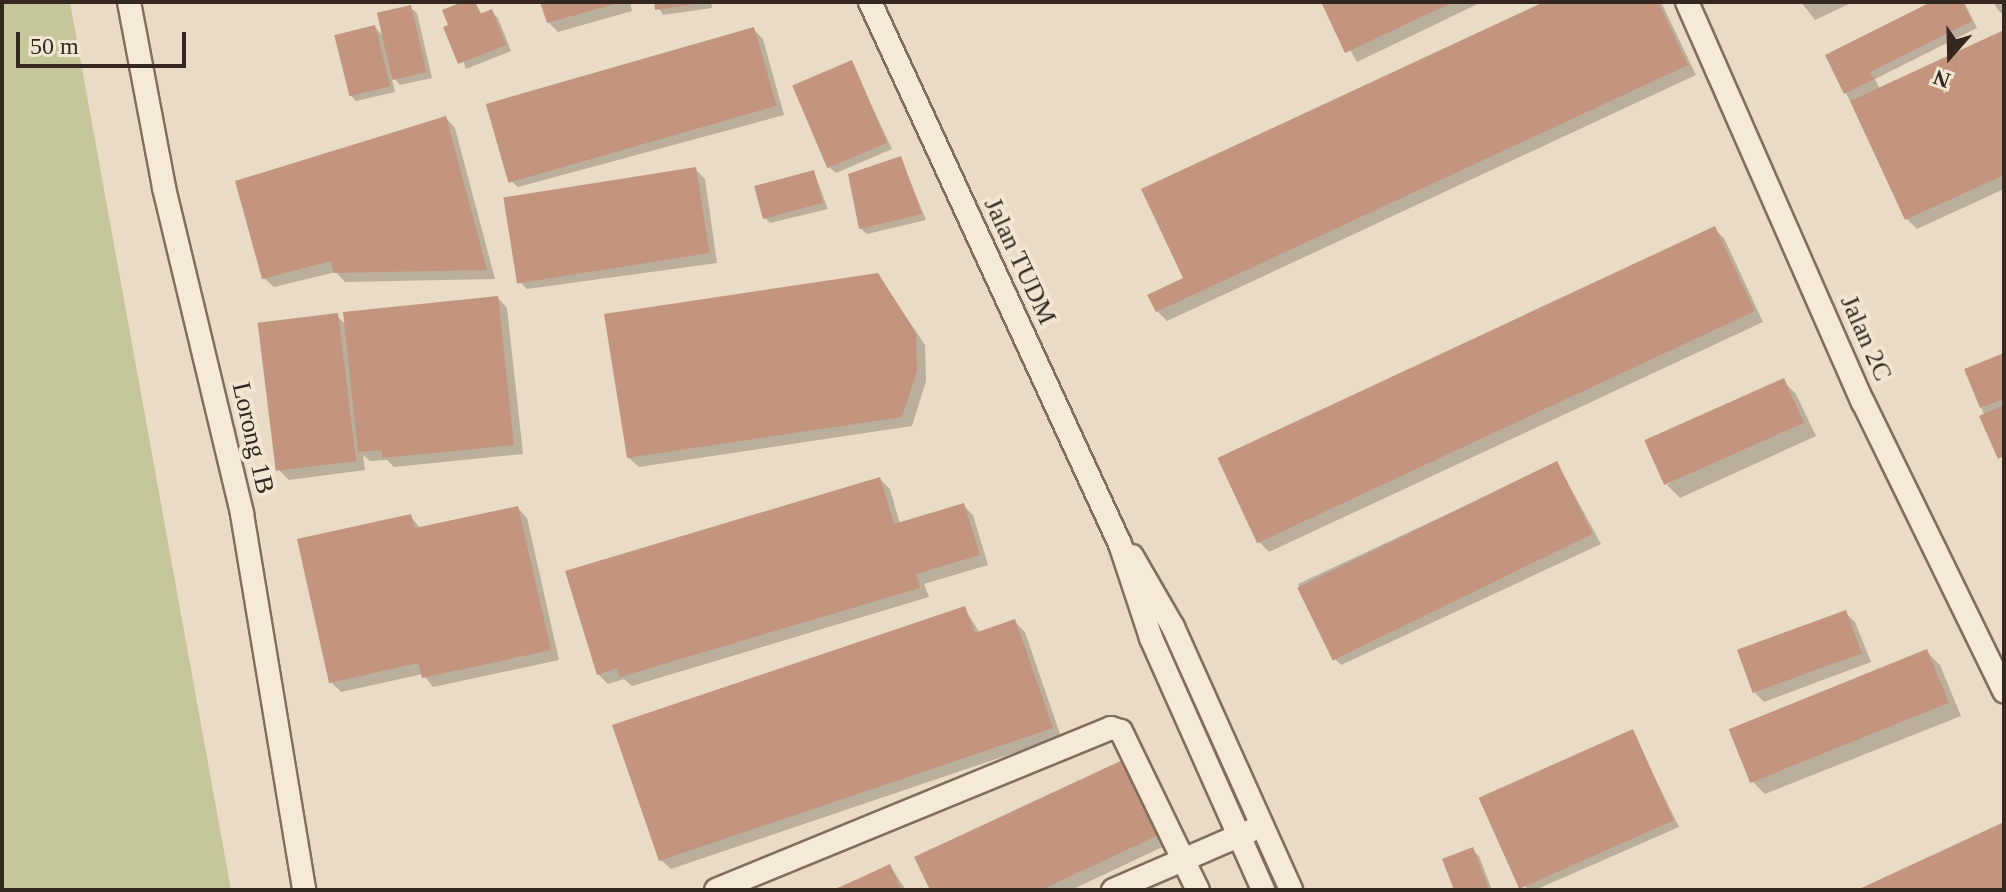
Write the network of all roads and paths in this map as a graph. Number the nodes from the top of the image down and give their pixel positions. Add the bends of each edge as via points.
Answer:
1 (129, 2) edge
2 (870, 2) edge
3 (1687, 2) edge
4 (1120, 544) junction
5 (2004, 691) edge
6 (1262, 826) junction
7 (1238, 835) junction
8 (1183, 858) junction
9 (304, 890) edge
10 (716, 890) edge
11 (1113, 890) edge
12 (1198, 890) edge
13 (1263, 890) edge
14 (1291, 890) edge

1 - 9 street, Lorong 1B via 164,188 242,514
2 - 4 street, Jalan TUDM
3 - 5 street, Jalan 2C via 1863,402
4 - 6 street, Jalan TUDM via 1173,627
4 - 7 street, Jalan TUDM via 1151,638
6 - 7 street
6 - 14 street, Jalan TUDM
7 - 8 street
7 - 13 street, Jalan TUDM
8 - 10 street via 1121,731 1111,728
8 - 11 street
8 - 12 street

